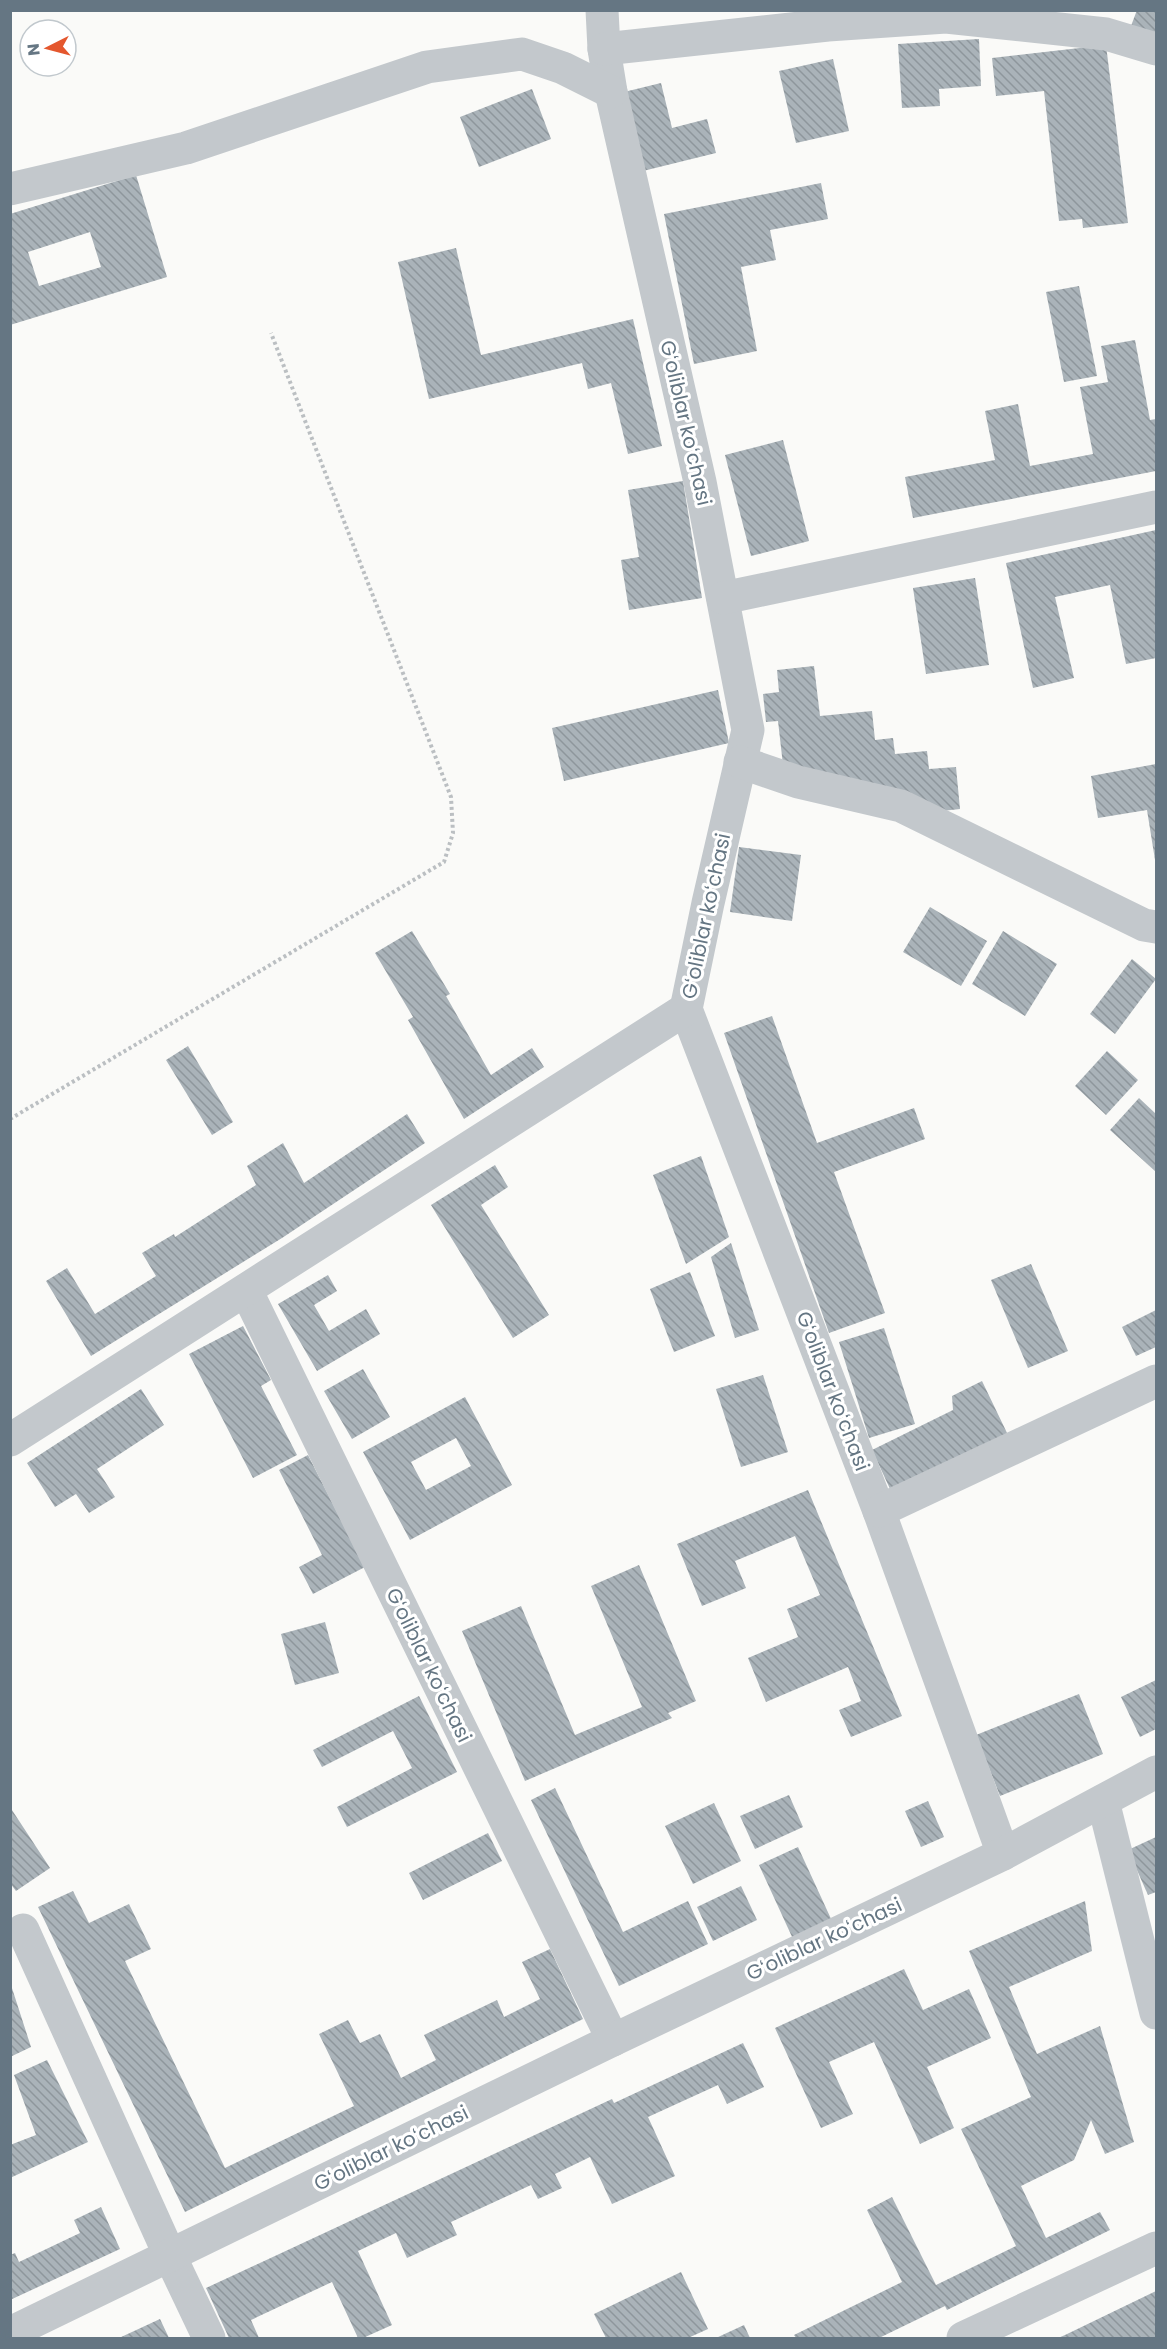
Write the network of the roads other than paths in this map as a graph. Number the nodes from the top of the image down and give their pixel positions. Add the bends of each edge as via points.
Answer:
1 (602, 10) edge
2 (604, 49) junction
3 (1156, 49) edge
4 (611, 92) junction
5 (10, 189) edge
6 (1156, 507) edge
7 (723, 598) junction
8 (740, 762) junction
9 (1156, 927) edge
10 (686, 1010) junction
11 (246, 1290) junction
12 (1156, 1381) edge
13 (10, 1440) edge
14 (879, 1511) junction
15 (1156, 1772) edge
16 (1103, 1801) junction
17 (1003, 1854) junction
18 (1145, 1917) edge
19 (23, 1930) dead end
20 (1156, 2013) edge
21 (613, 2040) junction
22 (1156, 2248) edge
23 (170, 2256) junction
24 (10, 2333) edge
25 (210, 2338) edge
26 (963, 2338) edge

1 - 2 street, Gʻoliblar koʻchasi
2 - 3 street via 828,25 946,17 1106,34
2 - 4 street, Gʻoliblar koʻchasi
4 - 5 street via 563,68 522,54 427,67 186,148
4 - 7 street, Gʻoliblar koʻchasi
6 - 7 street
7 - 8 street, Gʻoliblar koʻchasi via 748,730
8 - 9 street via 798,782 902,806 1144,926
8 - 10 street, Gʻoliblar koʻchasi
10 - 11 street
10 - 14 street, Gʻoliblar koʻchasi
11 - 13 street
11 - 21 street, Gʻoliblar koʻchasi
12 - 14 street
14 - 17 street, Gʻoliblar koʻchasi
15 - 16 street, Gʻoliblar koʻchasi
16 - 17 street, Gʻoliblar koʻchasi
16 - 18 street
17 - 21 street, Gʻoliblar koʻchasi
18 - 20 street
19 - 23 street
21 - 23 street, Gʻoliblar koʻchasi
22 - 26 street
23 - 24 street, Gʻoliblar koʻchasi
23 - 25 street

